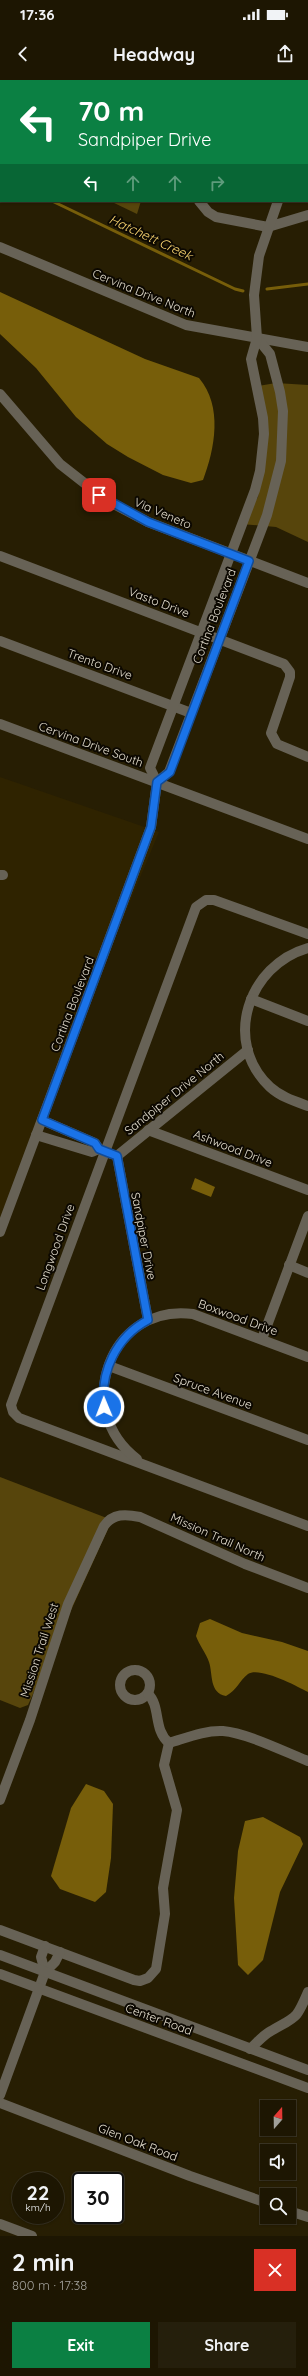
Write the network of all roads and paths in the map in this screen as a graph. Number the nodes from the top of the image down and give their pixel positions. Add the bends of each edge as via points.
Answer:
1 (200, 202) edge
2 (278, 202) edge
3 (308, 215) edge
4 (268, 227) junction
5 (0, 247) edge
6 (257, 338) junction
7 (308, 347) edge
8 (0, 394) edge
9 (231, 554) junction
10 (0, 556) edge
11 (249, 561) junction
12 (308, 582) edge
13 (201, 632) junction
14 (219, 638) junction
15 (0, 641) edge
16 (173, 706) junction
17 (191, 713) junction
18 (0, 724) edge
19 (308, 757) edge
20 (157, 782) junction
21 (308, 840) edge
22 (308, 934) edge
23 (308, 948) edge
24 (251, 999) junction
25 (308, 1021) edge
26 (248, 1050) junction
27 (308, 1106) edge
28 (42, 1120) junction
29 (148, 1130) junction
30 (36, 1135) junction
31 (102, 1150) junction
32 (117, 1156) junction
33 (308, 1190) edge
34 (308, 1216) edge
35 (0, 1232) edge
36 (289, 1265) junction
37 (308, 1273) edge
38 (148, 1320) junction
39 (262, 1340) junction
40 (308, 1357) edge
41 (108, 1366) junction
42 (308, 1440) edge
43 (149, 1467) junction
44 (116, 1516) joint
45 (305, 1525) edge
46 (308, 1588) edge
47 (148, 1694) dead end
48 (168, 1743) junction
49 (308, 1761) edge
50 (0, 1800) edge
51 (0, 1930) edge
52 (44, 1946) junction
53 (60, 1952) junction
54 (0, 1955) edge
55 (45, 1972) junction
56 (0, 1974) edge
57 (40, 1988) junction
58 (308, 1992) edge
59 (250, 2049) junction
60 (308, 2070) edge
61 (308, 2088) edge
62 (0, 2095) edge
63 (0, 2103) edge
64 (260, 2201) edge
65 (296, 2213) edge
66 (308, 2217) edge
67 (0, 2224) edge
68 (32, 2236) edge

1 - 4 street via 216,217
2 - 4 street, Cortina Boulevard
3 - 4 street
4 - 6 street, Cortina Boulevard via 256,272 254,295
5 - 6 street, Cervina Drive North via 166,318 204,329
6 - 7 street, Cervina Drive North
6 - 9 street, Cortina Boulevard via 251,359 263,418 263,452 255,490
6 - 11 street, Cortina Boulevard via 270,354 280,392 283,438 273,498
8 - 9 street, Via Veneto via 60,464 92,490 148,522
9 - 11 street, Via Veneto
9 - 13 street, Cortina Boulevard
10 - 13 street, Vasto Drive
11 - 12 street, Via Veneto
11 - 14 street, Cortina Boulevard
13 - 14 street, Vasto Drive
13 - 16 street, Cortina Boulevard
14 - 17 street, Cortina Boulevard
14 - 19 street, Vasto Drive via 288,667 290,680 271,733 282,748
15 - 16 street, Trento Drive
16 - 17 street, Trento Drive
16 - 20 street, Cortina Boulevard via 150,768
17 - 20 street, Cortina Boulevard via 170,772
18 - 20 street, Cervina Drive South
20 - 21 street, Cervina Drive South
20 - 28 street, Cortina Boulevard via 151,827
22 - 31 street, Longwood Drive via 214,900 200,903 190,922
23 - 24 street via 273,966 260,980
24 - 25 street
24 - 26 street via 245,1026
26 - 27 street via 257,1070 270,1087 283,1096
26 - 29 street, Sandpiper Drive North
28 - 30 street, Cortina Boulevard
28 - 31 street via 95,1143
29 - 32 street, Sandpiper Drive North
29 - 33 street, Ashwood Drive
30 - 31 street via 92,1152
30 - 35 street, Cortina Boulevard
31 - 32 street
31 - 43 street, Longwood Drive via 11,1409 20,1418
32 - 38 street, Sandpiper Drive
34 - 36 street
36 - 37 street
36 - 39 street
38 - 39 street, Boxwood Drive via 174,1313 193,1314
38 - 41 street, Boxwood Drive via 122,1341
39 - 40 street, Boxwood Drive
41 - 42 street, Spruce Avenue
41 - 43 street, Boxwood Drive via 103,1390 107,1419 126,1451
43 - 45 street, Longwood Drive
44 - 46 street, Mission Trail North via 140,1517 245,1564
44 - 50 street, Mission Trail West via 104,1526 68,1604 30,1720
47 - 48 street via 153,1701 161,1735
48 - 49 street via 223,1731 236,1733
48 - 53 street via 164,1765 176,1810 163,1888 165,1914 153,1974 143,1980 134,1980
51 - 52 street
52 - 53 street
52 - 55 street via 41,1957
53 - 55 street via 56,1962
54 - 55 street, Center Road
55 - 57 street
55 - 59 street, Center Road
56 - 57 street, Center Road
57 - 61 street, Center Road
57 - 62 street
58 - 59 street via 294,2019 264,2036
59 - 60 street, Center Road
63 - 64 street, Glen Oak Road
65 - 66 street
67 - 68 street

